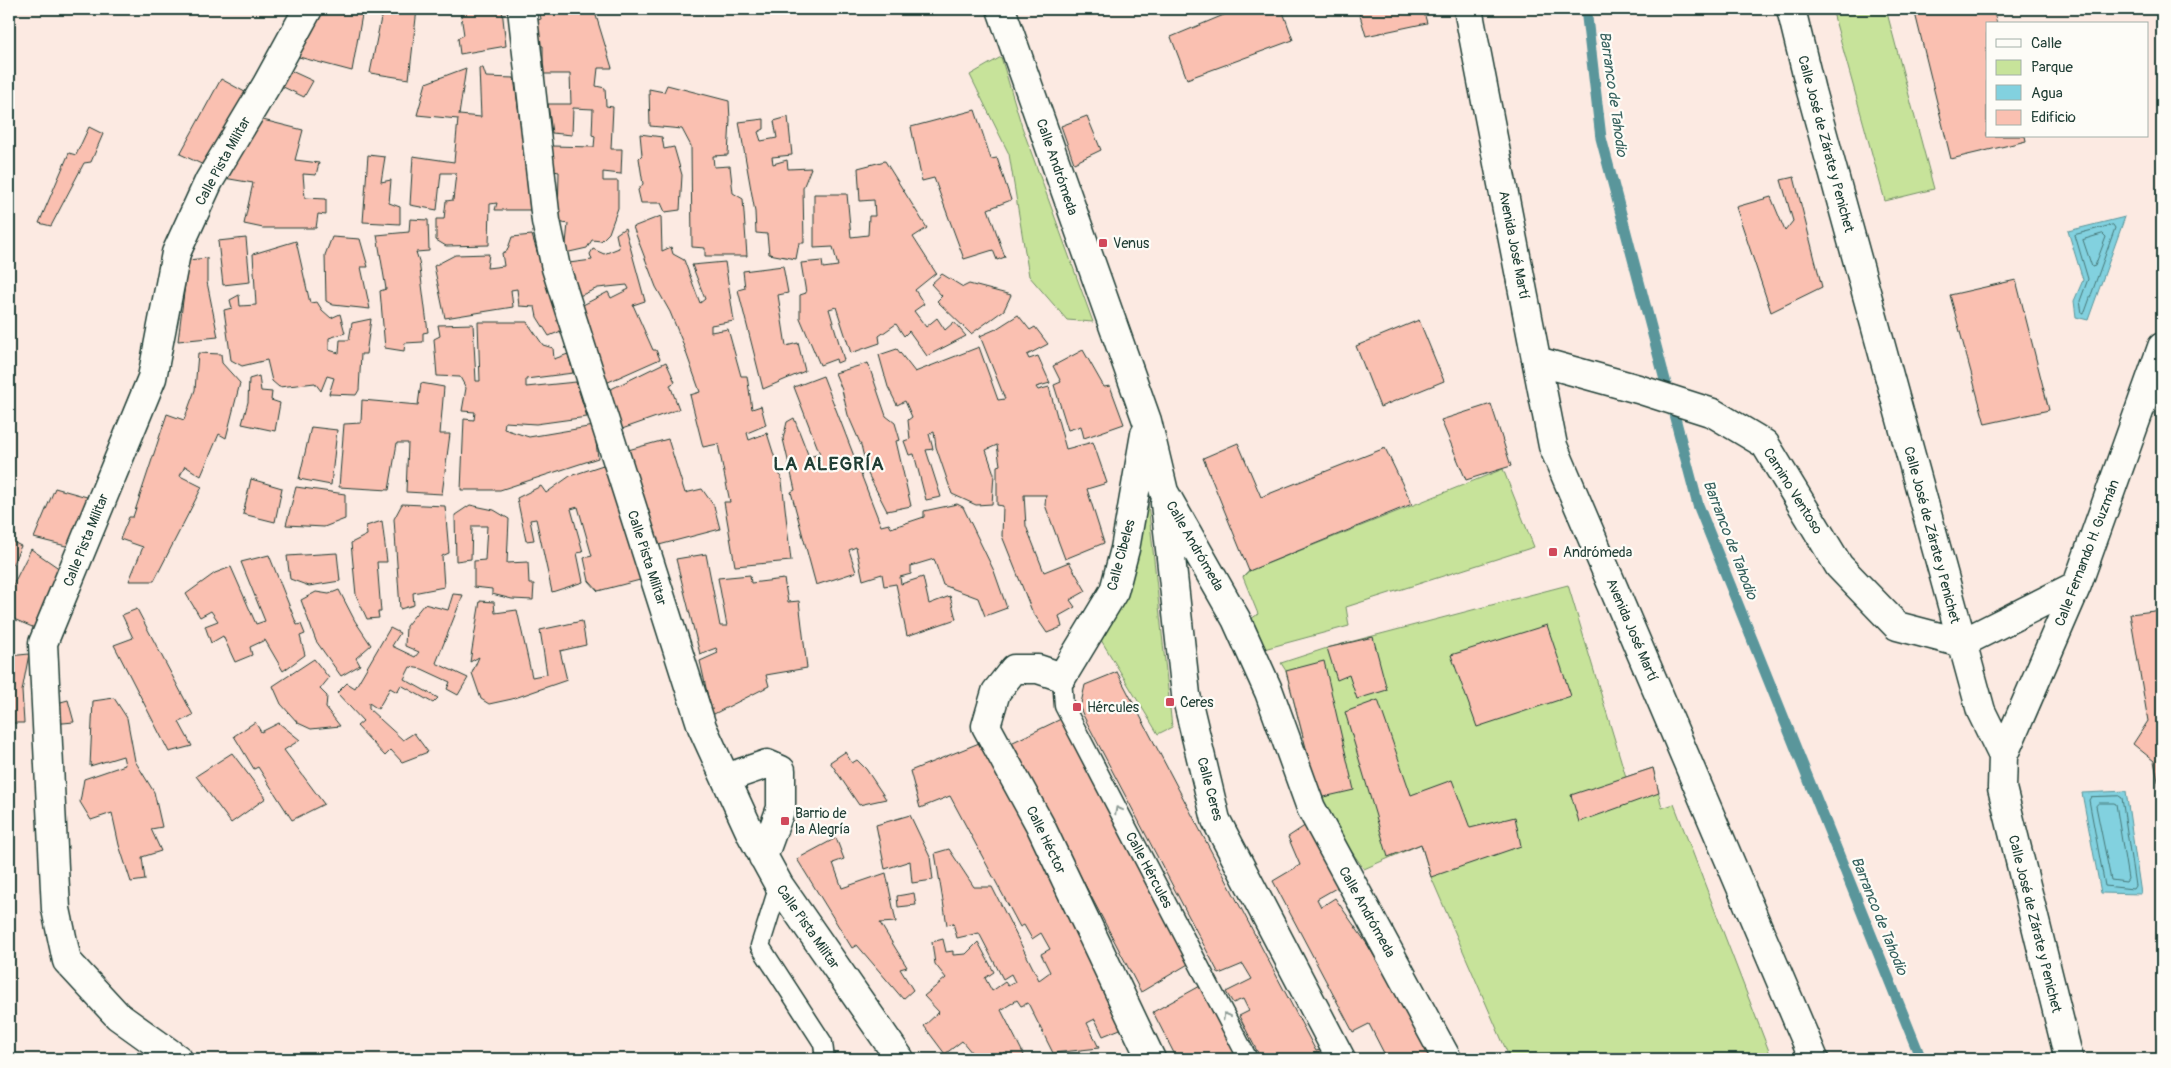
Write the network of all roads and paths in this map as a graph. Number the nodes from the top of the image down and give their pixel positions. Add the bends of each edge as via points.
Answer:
1 (308, 9) edge
2 (522, 9) edge
3 (1001, 9) edge
4 (1468, 9) edge
5 (1791, 9) edge
6 (2162, 347) edge
7 (1537, 361) junction
8 (1147, 421) junction
9 (1164, 492) junction
10 (2078, 585) junction
11 (1962, 643) junction
12 (1062, 677) junction
13 (2003, 756) junction
14 (726, 778) junction
15 (763, 857) junction
16 (779, 885) junction
17 (178, 1059) edge
18 (825, 1059) edge
19 (900, 1059) edge
20 (1151, 1059) edge
21 (1248, 1059) edge
22 (1341, 1059) edge
23 (1447, 1059) edge
24 (1814, 1059) edge
25 (2069, 1059) edge

1 - 17 street, Calle Pista Militar via 209,181 176,253 152,378 43,643 56,909 67,962 118,1016
2 - 14 street, Calle Pista Militar via 546,221 556,268 678,657 702,727
3 - 8 street, Calle Andrómeda
4 - 7 street, Avenida José Martí
5 - 11 street, Calle José de Zárate y Penichet
6 - 10 street, Calle Fernando H. Guzmán
7 - 11 street, Camino Ventoso via 1713,413 1764,444 1839,566 1897,626
7 - 24 street, Avenida José Martí via 1553,446
8 - 9 street, Calle Andrómeda
8 - 12 street, Calle Cibeles via 1125,549 1114,591
9 - 22 street, Calle Ceres via 1186,695 1216,820
9 - 23 street, Calle Andrómeda via 1236,619 1269,692 1311,808
10 - 11 street
10 - 13 street, Calle Fernando H. Guzmán
11 - 13 street, Calle José de Zárate y Penichet via 1981,711
12 - 20 street, Calle Héctor via 1038,669 1014,669 996,692 986,726 1040,825
21 -> 12 lane, Calle Hércules via 1064,706
13 - 25 street, Calle José de Zárate y Penichet via 2002,788
14 - 15 street, Calle Pista Militar
14 - 15 street via 767,764 781,770 781,808
15 - 16 street, Calle Pista Militar
16 - 18 lane via 760,946 823,1043
16 - 19 street, Calle Pista Militar

